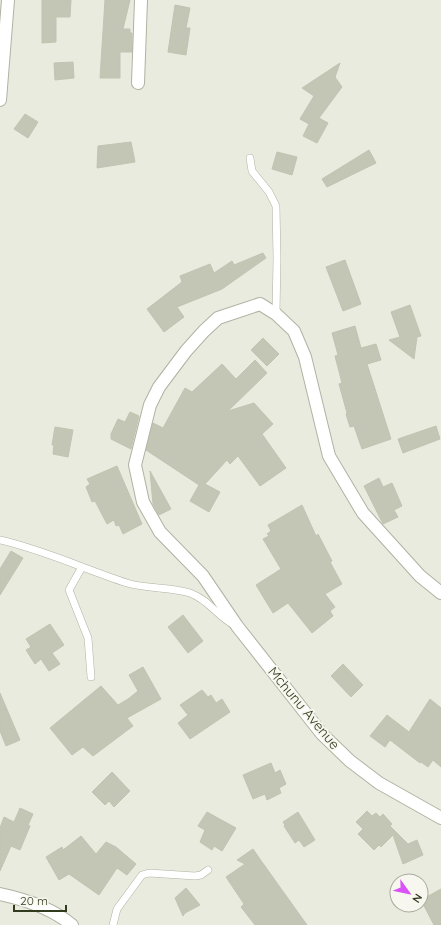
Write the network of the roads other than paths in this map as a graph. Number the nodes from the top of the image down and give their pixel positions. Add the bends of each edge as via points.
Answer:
1 (8, 0) edge
2 (141, 0) edge
3 (138, 83) dead end
4 (0, 100) edge
5 (250, 158) dead end
6 (276, 314) junction
7 (0, 540) edge
8 (82, 567) junction
9 (441, 593) edge
10 (237, 626) junction
11 (91, 677) dead end
12 (441, 818) edge
13 (208, 870) dead end
14 (0, 894) edge
15 (72, 925) edge
16 (112, 925) edge

1 - 4 street
2 - 3 street
5 - 6 lane via 252,171 269,192 276,206
6 - 9 street via 294,331 305,357 329,456 363,513 420,576
6 - 10 street, Mchunu Avenue via 260,304 218,318 204,331 159,387 150,405 135,465 143,502 160,532 203,576
7 - 8 lane via 49,554
8 - 10 lane via 129,584 190,593 209,603 224,620
8 - 11 lane via 69,590 88,638
10 - 12 street, Mchunu Avenue via 322,734 350,761 379,783
13 - 16 lane via 195,876 149,873 142,875 117,909
14 - 15 street via 21,899

